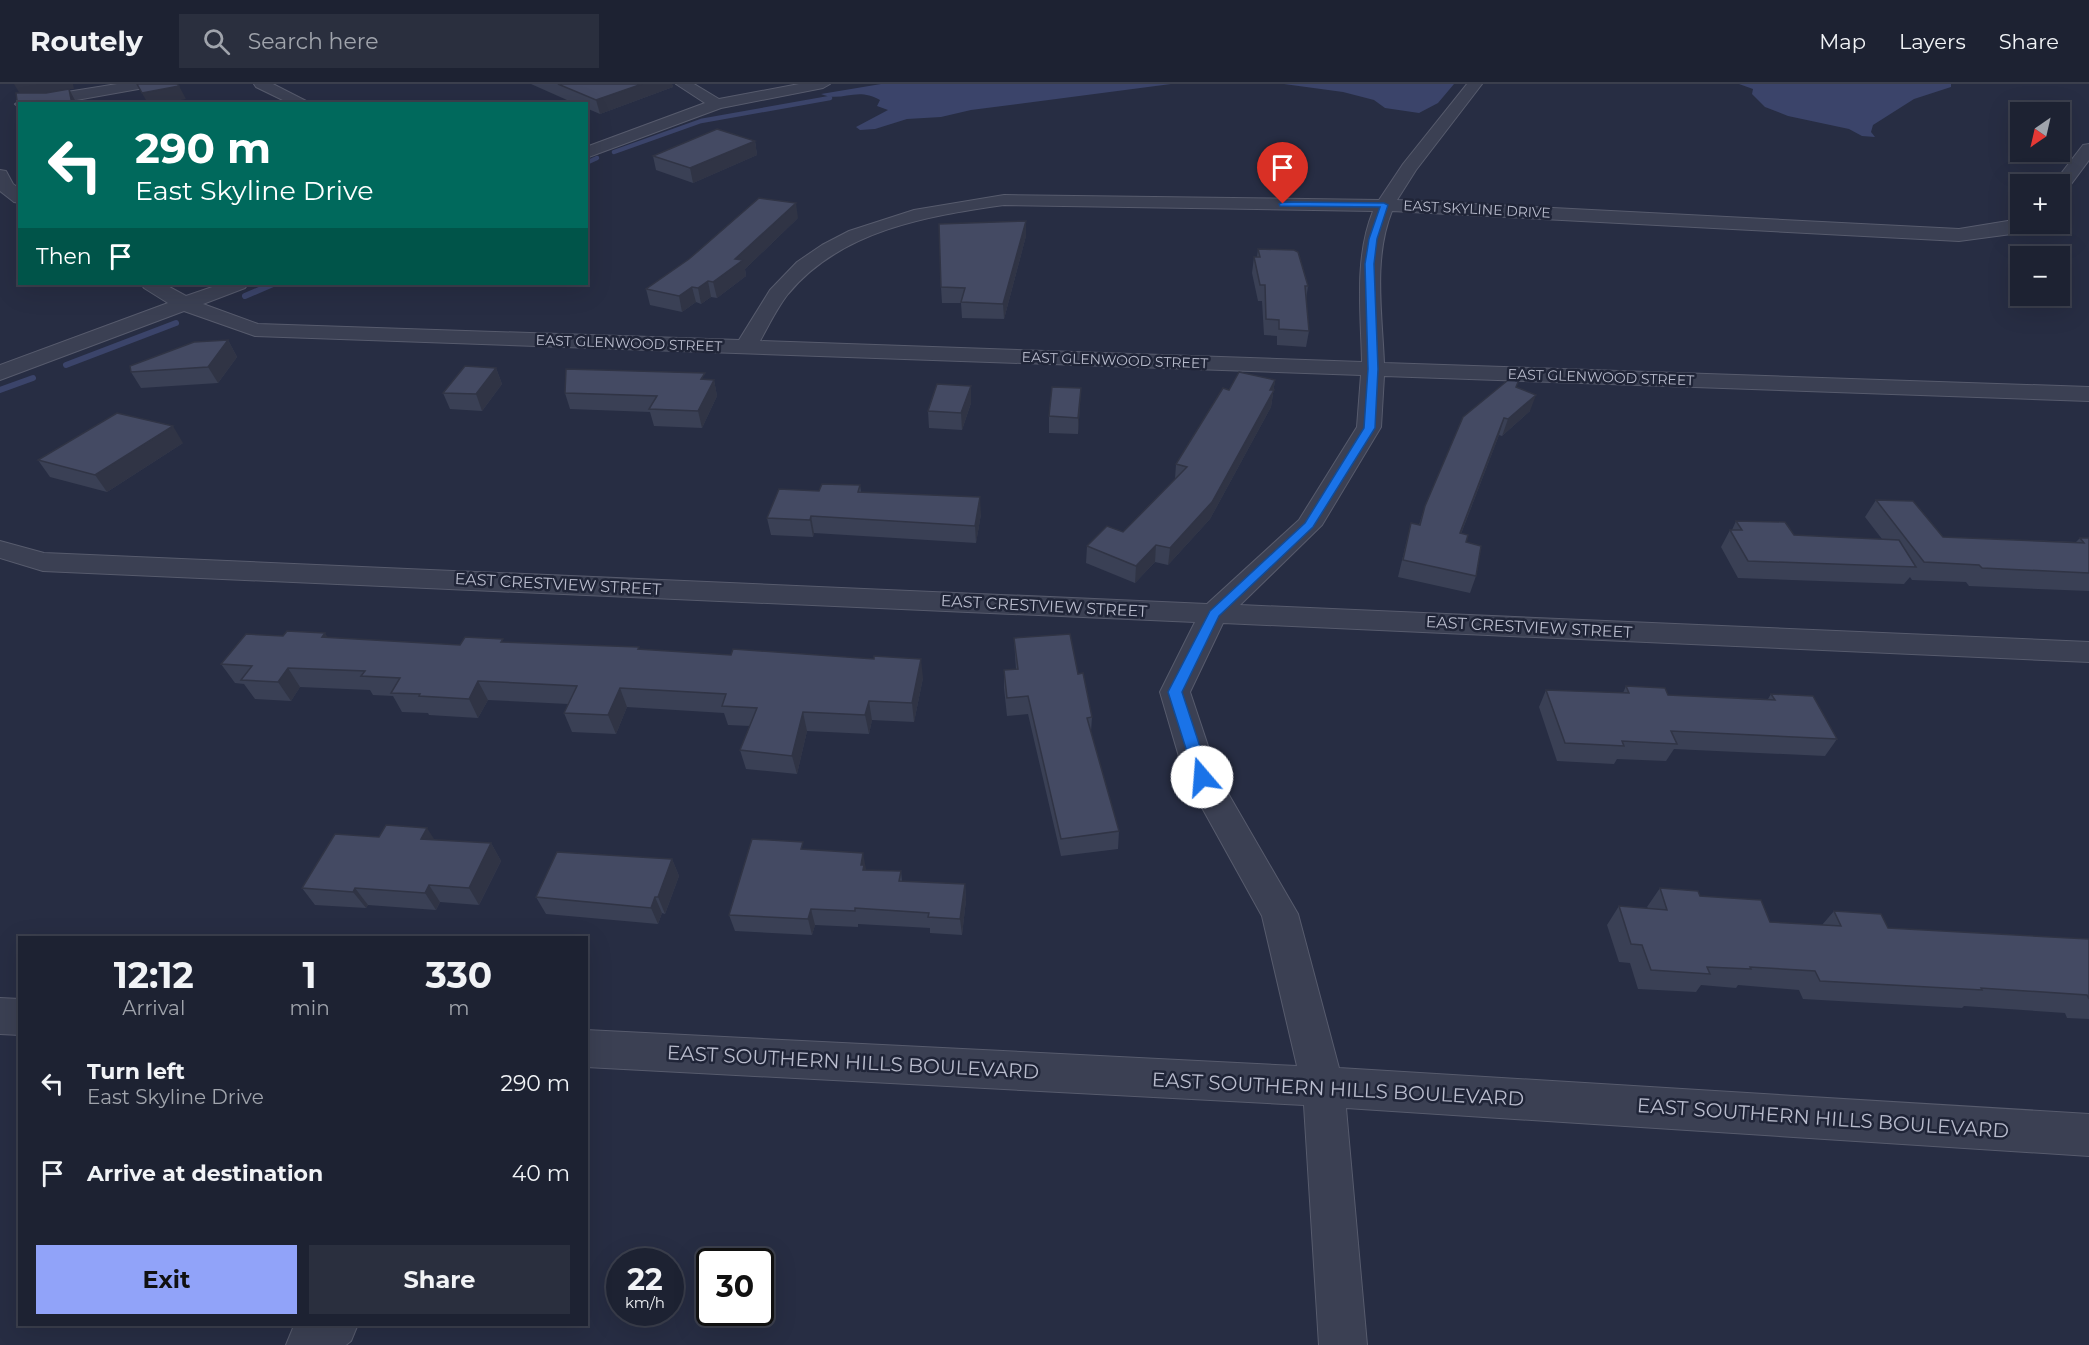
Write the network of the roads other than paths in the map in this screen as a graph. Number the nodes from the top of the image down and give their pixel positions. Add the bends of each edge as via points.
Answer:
1 (144, 84) edge
2 (261, 84) edge
3 (683, 84) edge
4 (823, 84) edge
5 (1475, 84) edge
6 (30, 102) edge
7 (301, 102) edge
8 (717, 104) junction
9 (2089, 149) edge
10 (588, 152) edge
11 (2083, 166) edge
12 (2070, 178) edge
13 (1384, 205) junction
14 (2010, 228) edge
15 (153, 285) edge
16 (235, 285) edge
17 (184, 304) junction
18 (747, 347) junction
19 (1373, 369) junction
20 (0, 373) edge
21 (2089, 394) edge
22 (0, 549) edge
23 (1214, 614) junction
24 (2089, 652) edge
25 (0, 1016) edge
26 (18, 1017) edge
27 (588, 1048) edge
28 (1323, 1087) junction
29 (2089, 1135) edge
30 (332, 1326) edge
31 (310, 1345) edge
32 (1344, 1345) edge

1 - 6 street
2 - 7 street
3 - 8 street
4 - 8 street
5 - 13 street
8 - 10 street
9 - 11 street
11 - 12 street
13 - 14 street, EAST SKYLINE DRIVE via 1959,235
13 - 18 street, EAST SKYLINE DRIVE via 1004,200 923,213 862,233 821,254 782,289
13 - 19 street via 1370,264
15 - 17 street, EAST GLENWOOD STREET
16 - 17 street
17 - 18 street, EAST GLENWOOD STREET via 255,330
17 - 20 street
18 - 19 street, EAST GLENWOOD STREET
19 - 21 street, EAST GLENWOOD STREET
19 - 23 street via 1370,428 1309,525
22 - 23 street, EAST CRESTVIEW STREET via 43,562
23 - 24 street, EAST CRESTVIEW STREET
23 - 28 street via 1175,692 1202,777 1280,914
25 - 26 street
27 - 28 street, EAST SOUTHERN HILLS BOULEVARD
28 - 29 street, EAST SOUTHERN HILLS BOULEVARD
28 - 32 street
30 - 31 street

